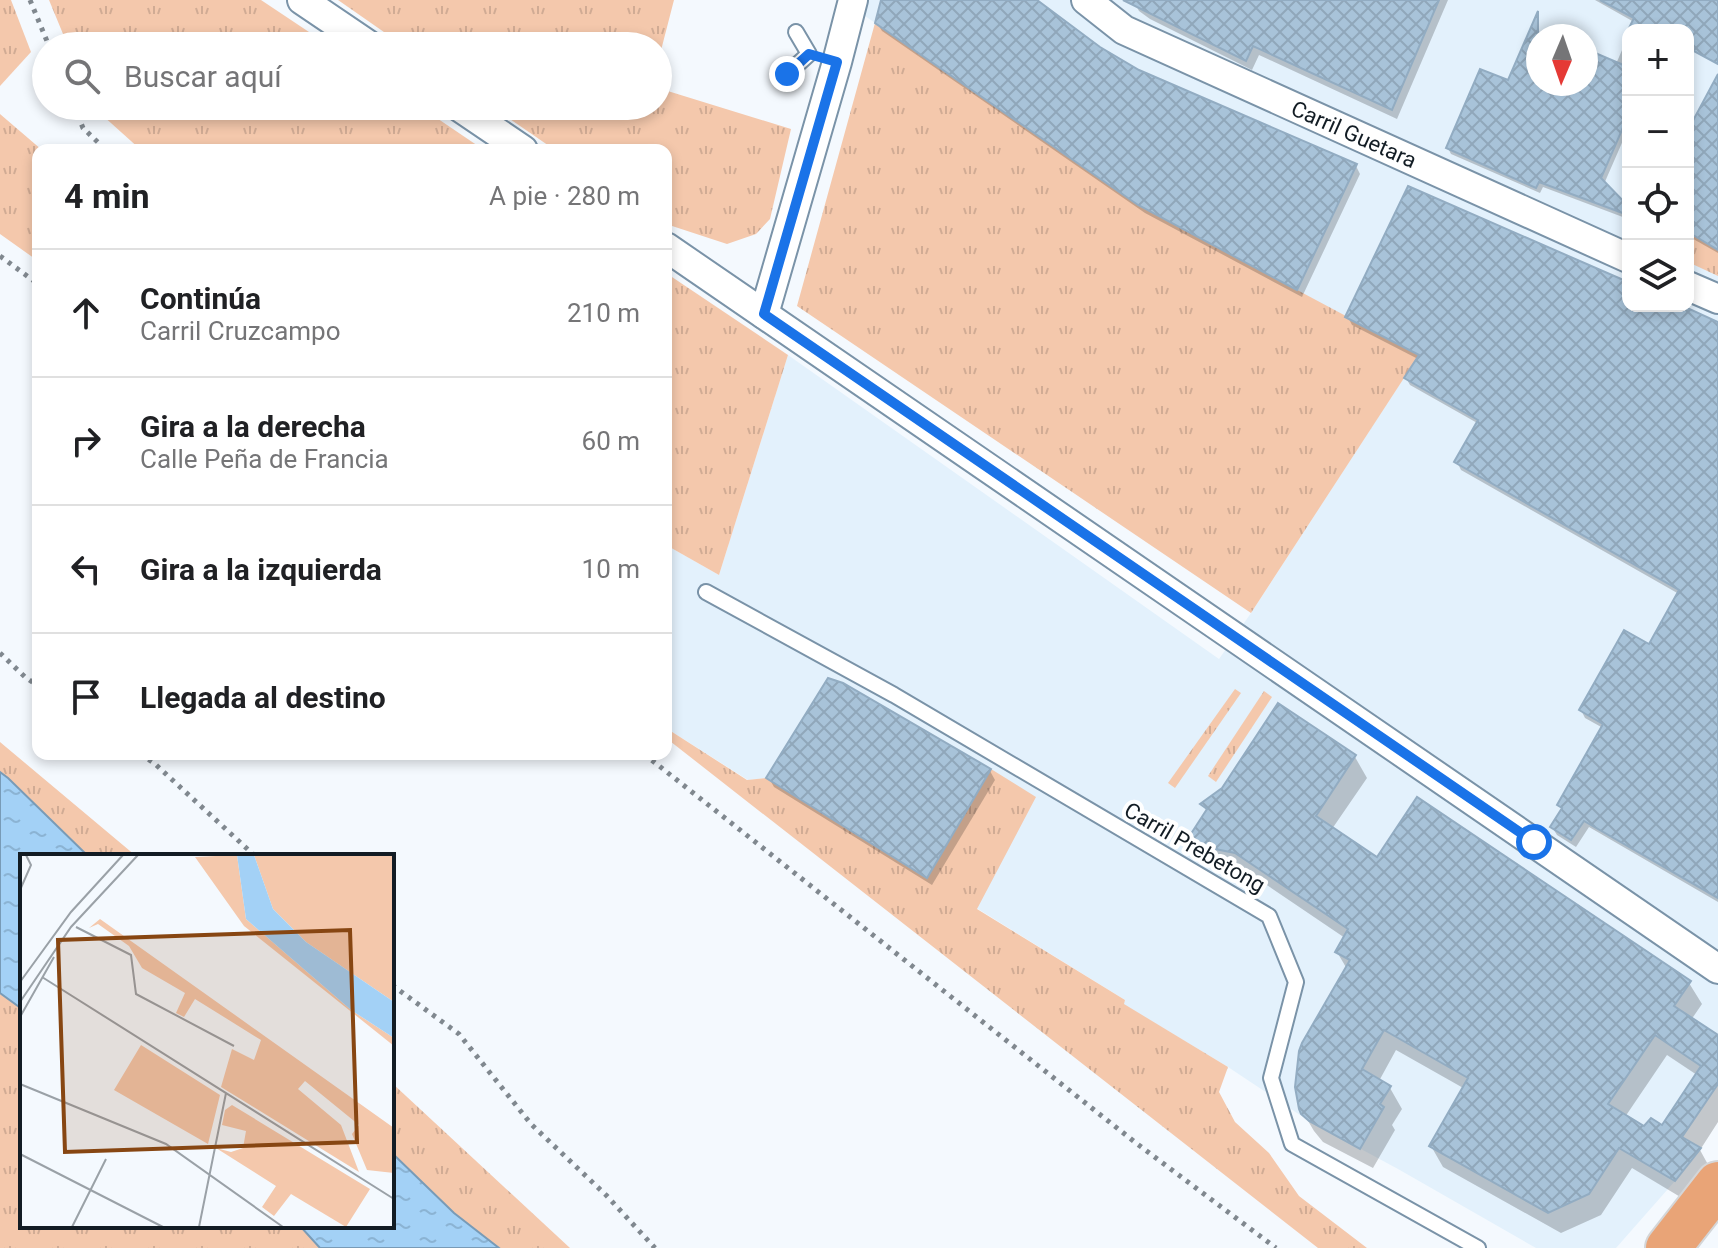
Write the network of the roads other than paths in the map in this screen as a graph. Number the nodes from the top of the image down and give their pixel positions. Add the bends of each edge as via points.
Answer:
1 (302, 0) edge
2 (853, 0) edge
3 (1086, 0) edge
4 (349, 32) edge
5 (796, 32) dead end
6 (809, 54) junction
7 (837, 62) junction
8 (787, 74) dead end
9 (479, 120) edge
10 (514, 144) edge
11 (672, 251) edge
12 (1622, 255) edge
13 (1694, 289) edge
14 (1718, 299) edge
15 (764, 314) junction
16 (706, 592) dead end
17 (1718, 969) edge
18 (1718, 1184) edge
19 (1718, 1231) edge
20 (1478, 1248) edge
21 (1668, 1248) edge
22 (1704, 1248) edge

1 - 4 street
2 - 7 street
3 - 12 street, Carril Guetara via 1124,30
5 - 6 lane
6 - 7 lane
6 - 8 lane
7 - 15 street
9 - 10 street
11 - 15 street
13 - 14 street
15 - 17 street
16 - 20 lane, Carril Prebetong via 894,695 1269,916 1296,982 1271,1078 1292,1144
18 - 21 highway
19 - 22 highway

